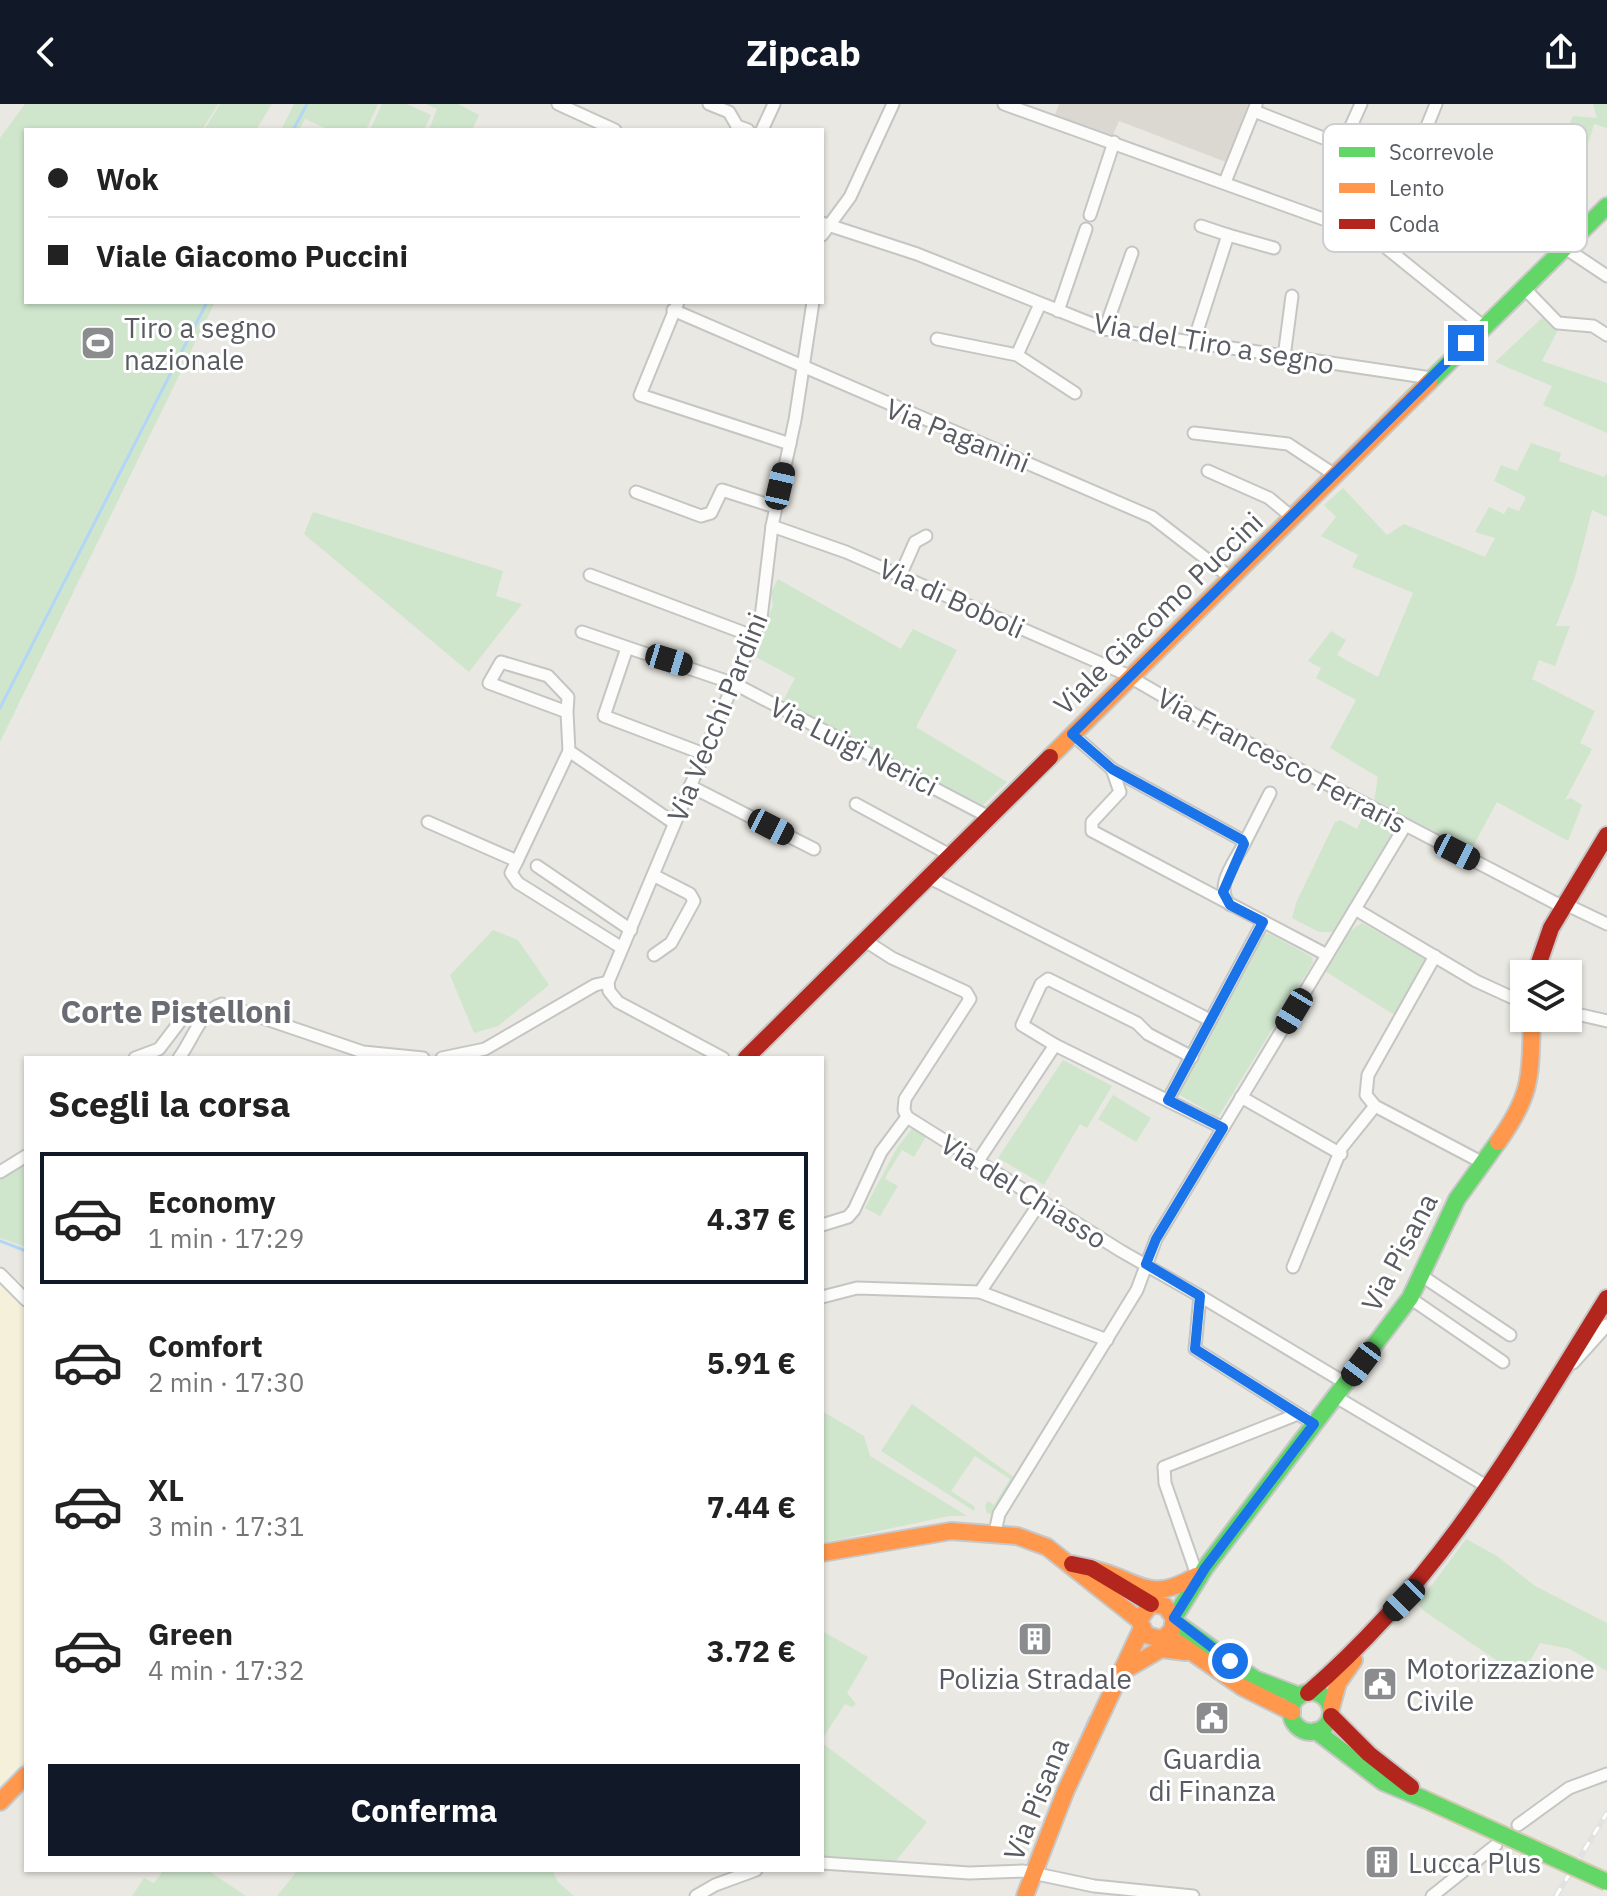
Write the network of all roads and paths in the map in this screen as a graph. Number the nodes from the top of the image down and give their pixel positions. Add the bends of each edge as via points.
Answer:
1 (558, 104) edge
2 (709, 104) edge
3 (774, 104) edge
4 (893, 104) edge
5 (1004, 104) edge
6 (1361, 104) edge
7 (1436, 104) edge
8 (1255, 107) edge
9 (733, 108) edge
10 (1352, 124) edge
11 (1428, 124) edge
12 (611, 128) edge
13 (742, 128) edge
14 (763, 128) edge
15 (1323, 136) edge
16 (1114, 142) junction
17 (1225, 182) junction
18 (1607, 206) edge
19 (1090, 215) dead end
20 (1323, 218) edge
21 (1201, 226) dead end
22 (1587, 226) edge
23 (824, 228) edge
24 (1086, 229) dead end
25 (1228, 235) junction
26 (1274, 248) dead end
27 (1396, 252) edge
28 (1561, 252) edge
29 (1578, 252) edge
30 (1132, 253) dead end
31 (1607, 276) edge
32 (1524, 288) junction
33 (1292, 296) dead end
34 (813, 304) edge
35 (1040, 304) junction
36 (675, 306) edge
37 (1058, 311) junction
38 (1483, 326) junction
39 (1105, 329) junction
40 (1607, 335) edge
41 (937, 339) dead end
42 (1193, 344) junction
43 (1017, 355) junction
44 (1284, 357) junction
45 (803, 370) junction
46 (1431, 378) junction
47 (1075, 393) dead end
48 (1194, 433) dead end
49 (790, 444) junction
50 (1208, 471) dead end
51 (1335, 475) junction
52 (636, 492) dead end
53 (775, 507) junction
54 (1293, 518) junction
55 (772, 526) junction
56 (926, 536) dead end
57 (590, 575) dead end
58 (900, 576) junction
59 (1231, 578) junction
60 (582, 632) dead end
61 (755, 637) junction
62 (627, 648) junction
63 (1130, 678) junction
64 (735, 684) junction
65 (567, 712) junction
66 (1072, 734) junction
67 (569, 751) junction
68 (704, 754) junction
69 (1112, 769) junction
70 (690, 786) junction
71 (1151, 789) junction
72 (1270, 793) dead end
73 (1118, 796) junction
74 (856, 804) dead end
75 (989, 817) junction
76 (428, 822) dead end
77 (674, 823) junction
78 (1405, 826) junction
79 (1607, 835) edge
80 (1244, 844) junction
81 (814, 849) dead end
82 (950, 855) junction
83 (517, 861) junction
84 (537, 866) dead end
85 (655, 876) junction
86 (928, 877) junction
87 (1223, 885) junction
88 (1207, 891) junction
89 (1230, 905) junction
90 (1564, 905) junction
91 (1355, 909) junction
92 (1263, 922) junction
93 (1607, 924) edge
94 (631, 930) junction
95 (864, 940) junction
96 (622, 948) junction
97 (654, 955) dead end
98 (1327, 955) junction
99 (1435, 956) junction
100 (1539, 960) edge
101 (608, 982) junction
102 (1510, 996) edge
103 (1582, 1015) edge
104 (1204, 1017) dead end
105 (202, 1019) junction
106 (1607, 1021) edge
107 (1532, 1032) edge
108 (1055, 1045) junction
109 (140, 1056) edge
110 (181, 1056) edge
111 (403, 1056) edge
112 (452, 1056) edge
113 (719, 1056) edge
114 (748, 1056) edge
115 (1192, 1057) junction
116 (1241, 1097) junction
117 (1168, 1100) junction
118 (1375, 1106) junction
119 (907, 1117) junction
120 (1223, 1128) junction
121 (1341, 1154) junction
122 (24, 1157) edge
123 (978, 1161) junction
124 (1483, 1163) junction
125 (0, 1172) edge
126 (1041, 1201) junction
127 (826, 1223) edge
128 (1146, 1264) junction
129 (1293, 1267) dead end
130 (0, 1274) edge
131 (1422, 1276) junction
132 (980, 1292) junction
133 (824, 1296) edge
134 (1200, 1296) junction
135 (24, 1298) edge
136 (1410, 1298) junction
137 (1607, 1298) edge
138 (1607, 1325) edge
139 (1510, 1335) dead end
140 (1107, 1340) junction
141 (1503, 1362) dead end
142 (1554, 1384) junction
143 (1342, 1390) junction
144 (1298, 1414) junction
145 (1314, 1424) junction
146 (1488, 1487) junction
147 (995, 1532) junction
148 (1189, 1546) junction
149 (824, 1553) edge
150 (1072, 1564) junction
151 (1205, 1567) junction
152 (1091, 1568) junction
153 (1156, 1604) junction
154 (1386, 1619) junction
155 (1174, 1620) junction
156 (1140, 1625) junction
157 (1162, 1638) junction
158 (1198, 1655) junction
159 (1124, 1673) junction
160 (1304, 1694) junction
161 (1292, 1712) junction
162 (1331, 1712) junction
163 (1316, 1731) junction
164 (1607, 1774) edge
165 (24, 1777) edge
166 (1424, 1799) junction
167 (0, 1802) edge
168 (1518, 1825) dead end
169 (1496, 1845) dead end
170 (824, 1863) edge
171 (751, 1872) edge
172 (1029, 1872) junction
173 (1607, 1882) edge
174 (696, 1896) edge
175 (1025, 1896) edge
176 (1193, 1896) edge
177 (1432, 1896) edge

1 - 12 street
2 - 9 street
3 - 14 street
4 - 23 street via 850,197
5 - 16 street
6 - 10 street
7 - 11 street
8 - 15 street
8 - 17 street
9 - 13 street via 737,126
16 - 17 street
16 - 19 street
17 - 20 street
18 - 22 main road, Viale Giacomo Puccini
21 - 25 street
23 - 35 street, Via del Tiro a segno via 888,243
24 - 37 street
25 - 26 street
25 - 42 street
27 - 38 street
28 - 32 main road, Viale Giacomo Puccini
29 - 31 street
30 - 39 street
32 - 38 main road, Viale Giacomo Puccini
32 - 40 street via 1558,323 1593,326
33 - 44 street
34 - 45 street, Via Vecchi Pardini
35 - 37 street, Via del Tiro a segno
35 - 43 street
36 - 45 street, Via Paganini
36 - 49 street via 640,395
37 - 39 street, Via del Tiro a segno
38 - 46 main road, Viale Giacomo Puccini
39 - 42 street, Via del Tiro a segno
41 - 43 street
42 - 44 street, Via del Tiro a segno
43 - 47 street
44 - 46 street, Via del Tiro a segno
45 - 49 street, Via Vecchi Pardini
45 - 59 street, Via Paganini via 1152,517
46 - 51 main road, Viale Giacomo Puccini
48 - 51 street via 1288,444
49 - 53 street, Via Vecchi Pardini
50 - 54 street via 1269,498
51 - 54 main road, Viale Giacomo Puccini
52 - 53 street via 701,516 711,513 722,490
53 - 55 street, Via Vecchi Pardini
54 - 59 main road, Viale Giacomo Puccini
55 - 58 street, Via di Boboli
55 - 61 street, Via Vecchi Pardini
56 - 58 street via 915,542
57 - 61 street
58 - 63 street, Via di Boboli
59 - 63 main road, Viale Giacomo Puccini
60 - 62 street, Via Luigi Nerici
61 - 64 street, Via Vecchi Pardini
62 - 64 street, Via Luigi Nerici
62 - 68 street via 604,716
63 - 66 main road, Viale Giacomo Puccini
63 - 78 street, Via Francesco Ferraris
64 - 68 street, Via Vecchi Pardini
64 - 75 street, Via Luigi Nerici
65 - 65 street via 568,697 548,676 501,662 496,666 489,683
65 - 67 street
66 - 69 street
66 - 75 main road, Viale Giacomo Puccini
67 - 77 street
67 - 83 street
68 - 70 street, Via Vecchi Pardini
69 - 71 street
69 - 73 street via 1120,786
70 - 77 street, Via Vecchi Pardini
70 - 81 street
71 - 73 street via 1134,787
71 - 80 street via 1237,835
72 - 80 street
73 - 88 street via 1092,822 1092,831
74 - 82 street
75 - 82 main road, Viale Giacomo Puccini
76 - 83 street
77 - 85 street, Via Vecchi Pardini
78 - 90 street, Via Francesco Ferraris
78 - 91 street
79 - 90 main road
80 - 87 street
82 - 86 main road, Viale Giacomo Puccini
83 - 96 street via 511,873 518,883
84 - 94 street
85 - 94 street, Via Vecchi Pardini
85 - 97 street via 694,901 671,943
86 - 95 main road, Viale Giacomo Puccini
86 - 104 street
87 - 88 street
87 - 89 street
88 - 89 street
89 - 92 street
90 - 93 street, Via Francesco Ferraris
90 - 100 main road
91 - 98 street
91 - 99 street
92 - 98 street
92 - 115 street
94 - 96 street, Via Vecchi Pardini
95 - 114 main road, Viale Giacomo Puccini
95 - 119 street via 966,992 970,999 905,1099
96 - 101 street, Via Vecchi Pardini
98 - 116 street
99 - 102 street
99 - 118 street via 1368,1075 1366,1095
101 - 112 street via 485,1049
101 - 113 street via 618,1002
103 - 106 street
105 - 109 street via 185,1015 159,1049
105 - 110 street
105 - 111 street via 222,1004 363,1052
107 - 124 main road, Via Pisana via 1525,1102
108 - 115 street via 1022,1025 1048,979
108 - 117 street
108 - 123 street
115 - 117 street
116 - 120 street
116 - 121 street
117 - 120 street
118 - 121 street
118 - 124 street
119 - 123 street, Via del Chiasso
119 - 127 street via 881,1152 854,1210
120 - 128 street
121 - 129 street
122 - 125 street
123 - 126 street, Via del Chiasso
124 - 131 main road, Via Pisana via 1457,1199
126 - 128 street, Via del Chiasso
126 - 132 street
128 - 134 street, Via del Chiasso
128 - 140 street
130 - 135 street
131 - 136 main road, Via Pisana
131 - 139 street
132 - 133 street via 857,1288
132 - 140 street
134 - 143 street, Via del Chiasso
134 - 144 street via 1195,1349
136 - 141 street
136 - 143 main road, Via Pisana
137 - 142 main road
138 - 142 street
140 - 147 street via 999,1514
142 - 146 main road
143 - 145 main road, Via Pisana
143 - 146 street, Via del Chiasso
144 - 145 street
144 - 148 street via 1164,1467
145 - 151 main road, Via Pisana
146 - 154 main road via 1437,1562
147 - 149 main road via 943,1530
147 - 150 main road via 1035,1544
148 - 151 street
148 - 151 street via 1201,1555
150 - 152 main road
150 - 156 main road via 1127,1607
151 - 152 main road via 1176,1589 1160,1593
151 - 153 main road, Via Pisana via 1179,1594
151 - 155 main road, Via Pisana
152 - 153 main road
153 - 155 main road
153 - 156 main road, Via Pisana
154 - 160 main road
154 - 162 main road via 1338,1683
155 - 157 main road, Via Pisana
155 - 160 main road via 1255,1679
156 - 157 main road
156 - 159 main road, Via Pisana
157 - 158 main road
157 - 159 main road, Via Pisana
158 - 159 main road via 1161,1649
158 - 161 main road via 1242,1687
159 - 172 main road, Via Pisana
160 - 161 main road
160 - 162 main road via 1320,1694
161 - 163 main road via 1299,1727
162 - 163 main road via 1326,1726
162 - 166 main road via 1369,1754
163 - 166 main road via 1373,1775
164 - 168 street via 1548,1800
165 - 167 main road
166 - 173 main road, bridge
169 - 177 street
170 - 172 street
171 - 174 street
172 - 175 main road, Via Pisana
172 - 176 street via 1094,1886

